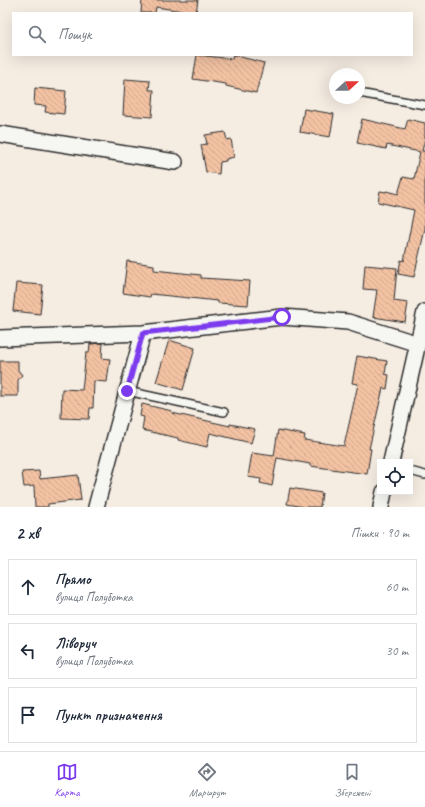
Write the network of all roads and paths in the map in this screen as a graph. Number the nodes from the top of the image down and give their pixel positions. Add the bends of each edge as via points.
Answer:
1 (365, 95) edge
2 (425, 105) edge
3 (0, 134) edge
4 (175, 162) dead end
5 (425, 312) edge
6 (143, 333) junction
7 (0, 338) edge
8 (418, 344) junction
9 (127, 391) junction
10 (224, 412) dead end
11 (392, 459) edge
12 (413, 473) edge
13 (425, 475) edge
14 (383, 495) edge
15 (96, 507) edge
16 (381, 507) edge

1 - 2 lane
3 - 4 street
5 - 8 street
6 - 7 street
6 - 8 street via 282,317 348,322
6 - 9 street
8 - 11 street
9 - 10 lane
9 - 15 street
12 - 13 lane
14 - 16 street

